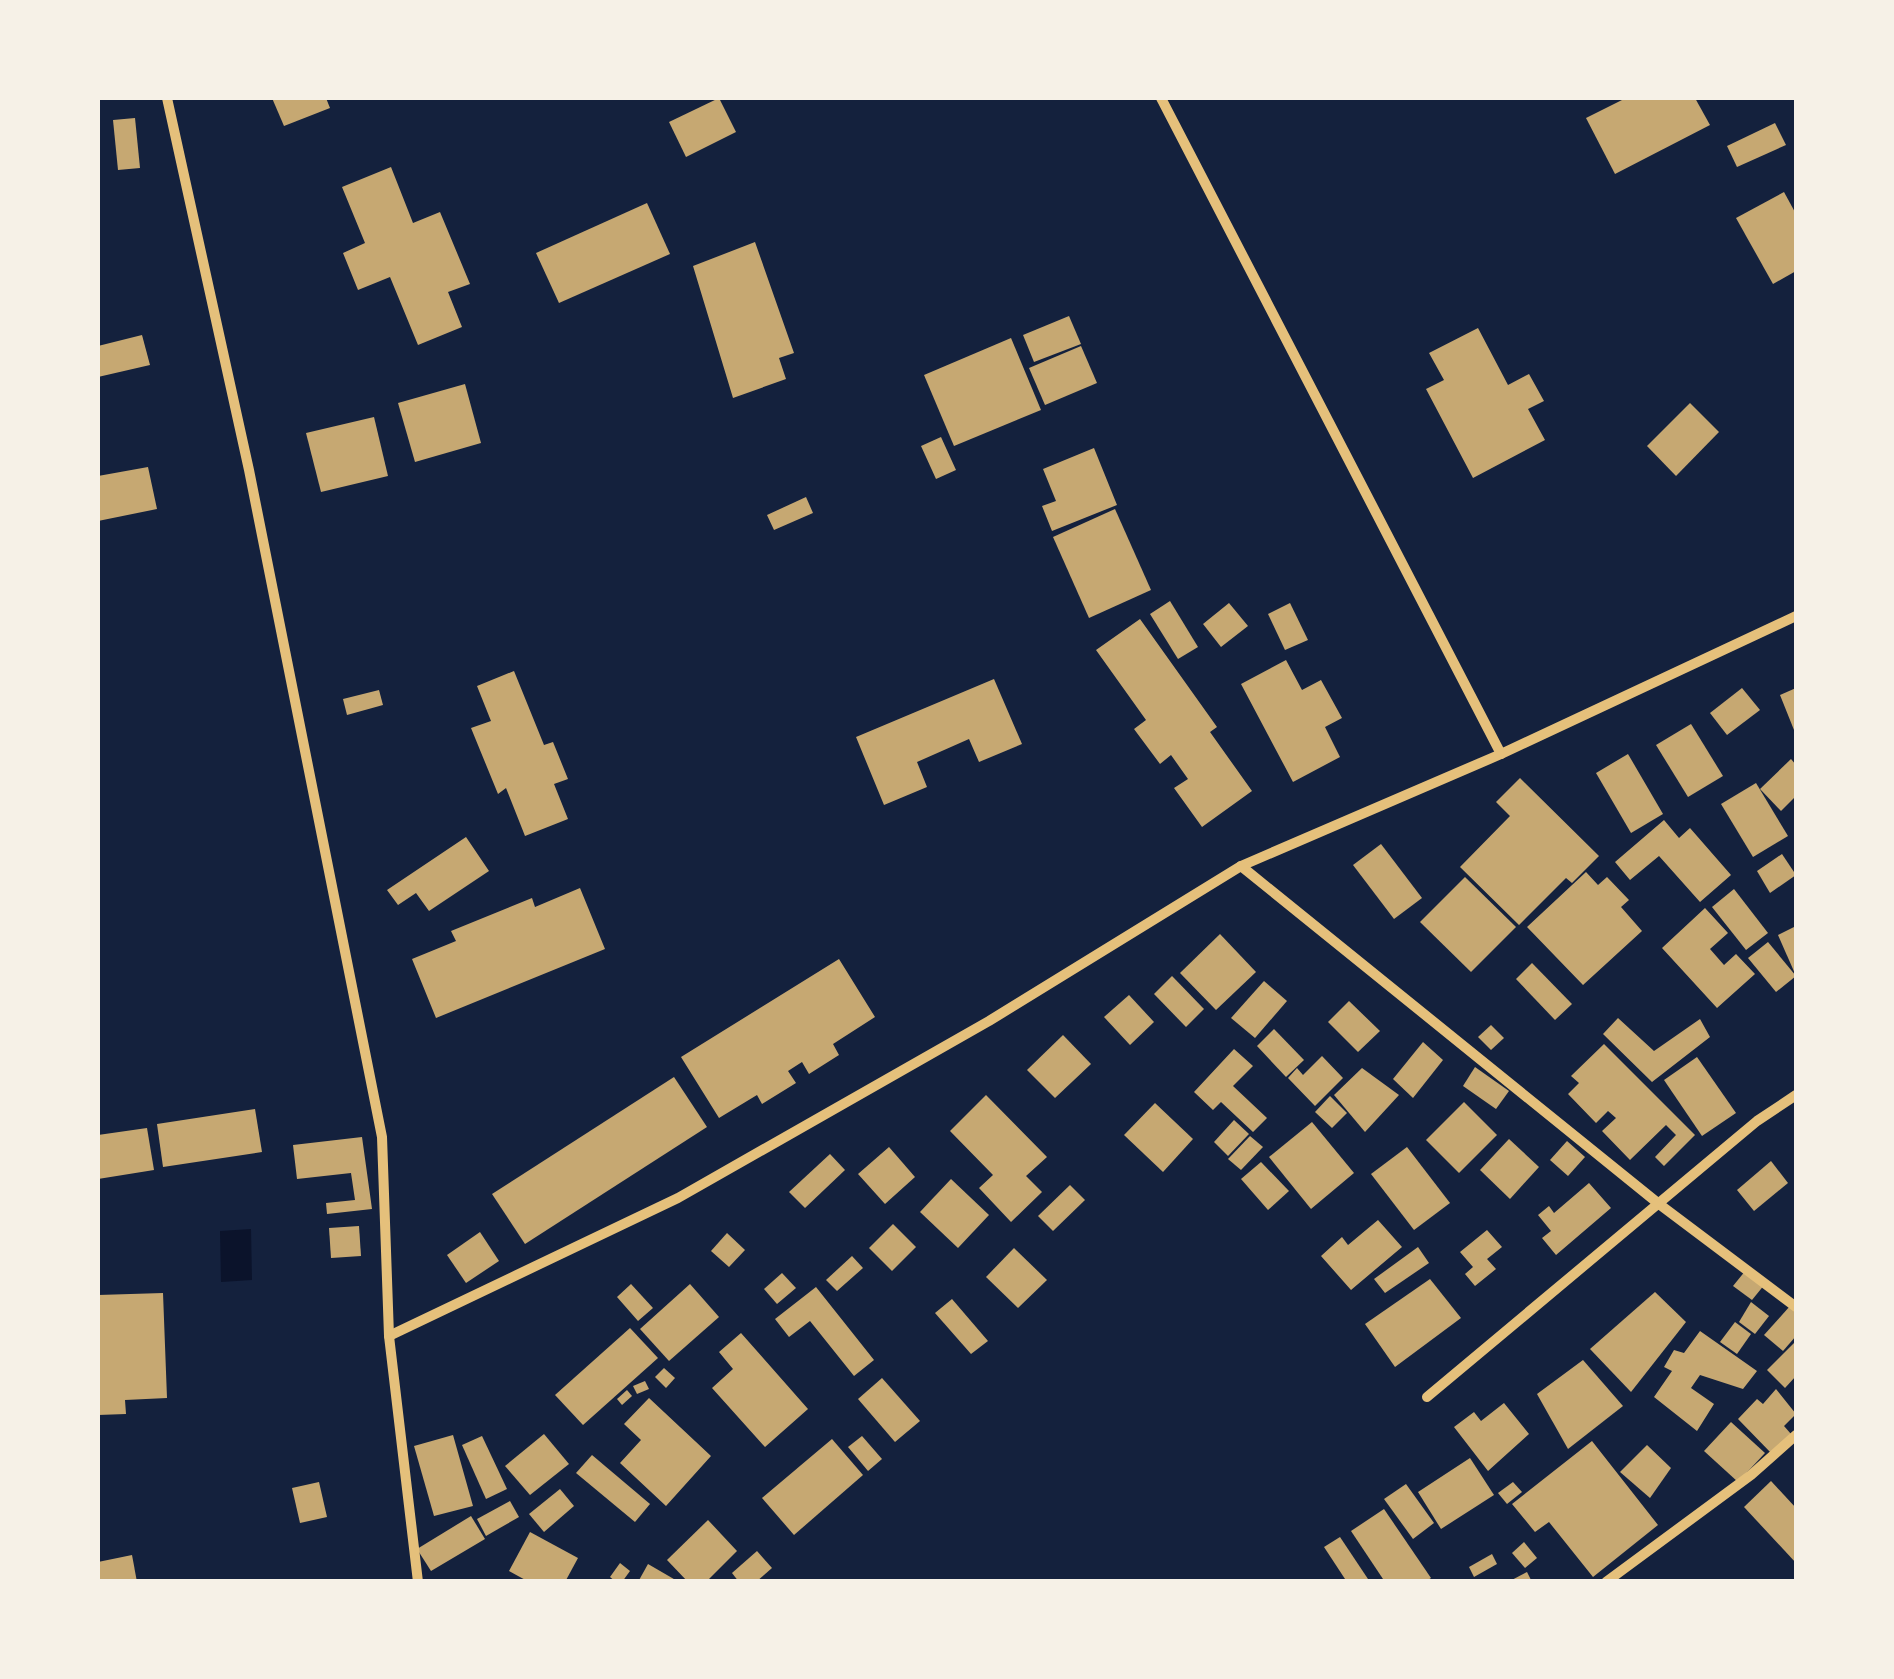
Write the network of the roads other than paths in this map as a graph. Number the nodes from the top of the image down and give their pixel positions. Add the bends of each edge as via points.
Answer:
1 (167, 98) edge
2 (1161, 98) edge
3 (1796, 616) edge
4 (1501, 754) junction
5 (1241, 866) junction
6 (1796, 1095) edge
7 (1659, 1204) junction
8 (1796, 1308) edge
9 (389, 1336) junction
10 (1428, 1396) dead end
11 (1796, 1435) edge
12 (418, 1582) edge
13 (1606, 1582) edge

1 - 9 street via 382,1137
2 - 4 street
3 - 4 street
4 - 5 street
5 - 7 street
5 - 9 street via 989,1021 678,1198
6 - 7 street
7 - 8 street
7 - 10 street
9 - 12 street
11 - 13 street

